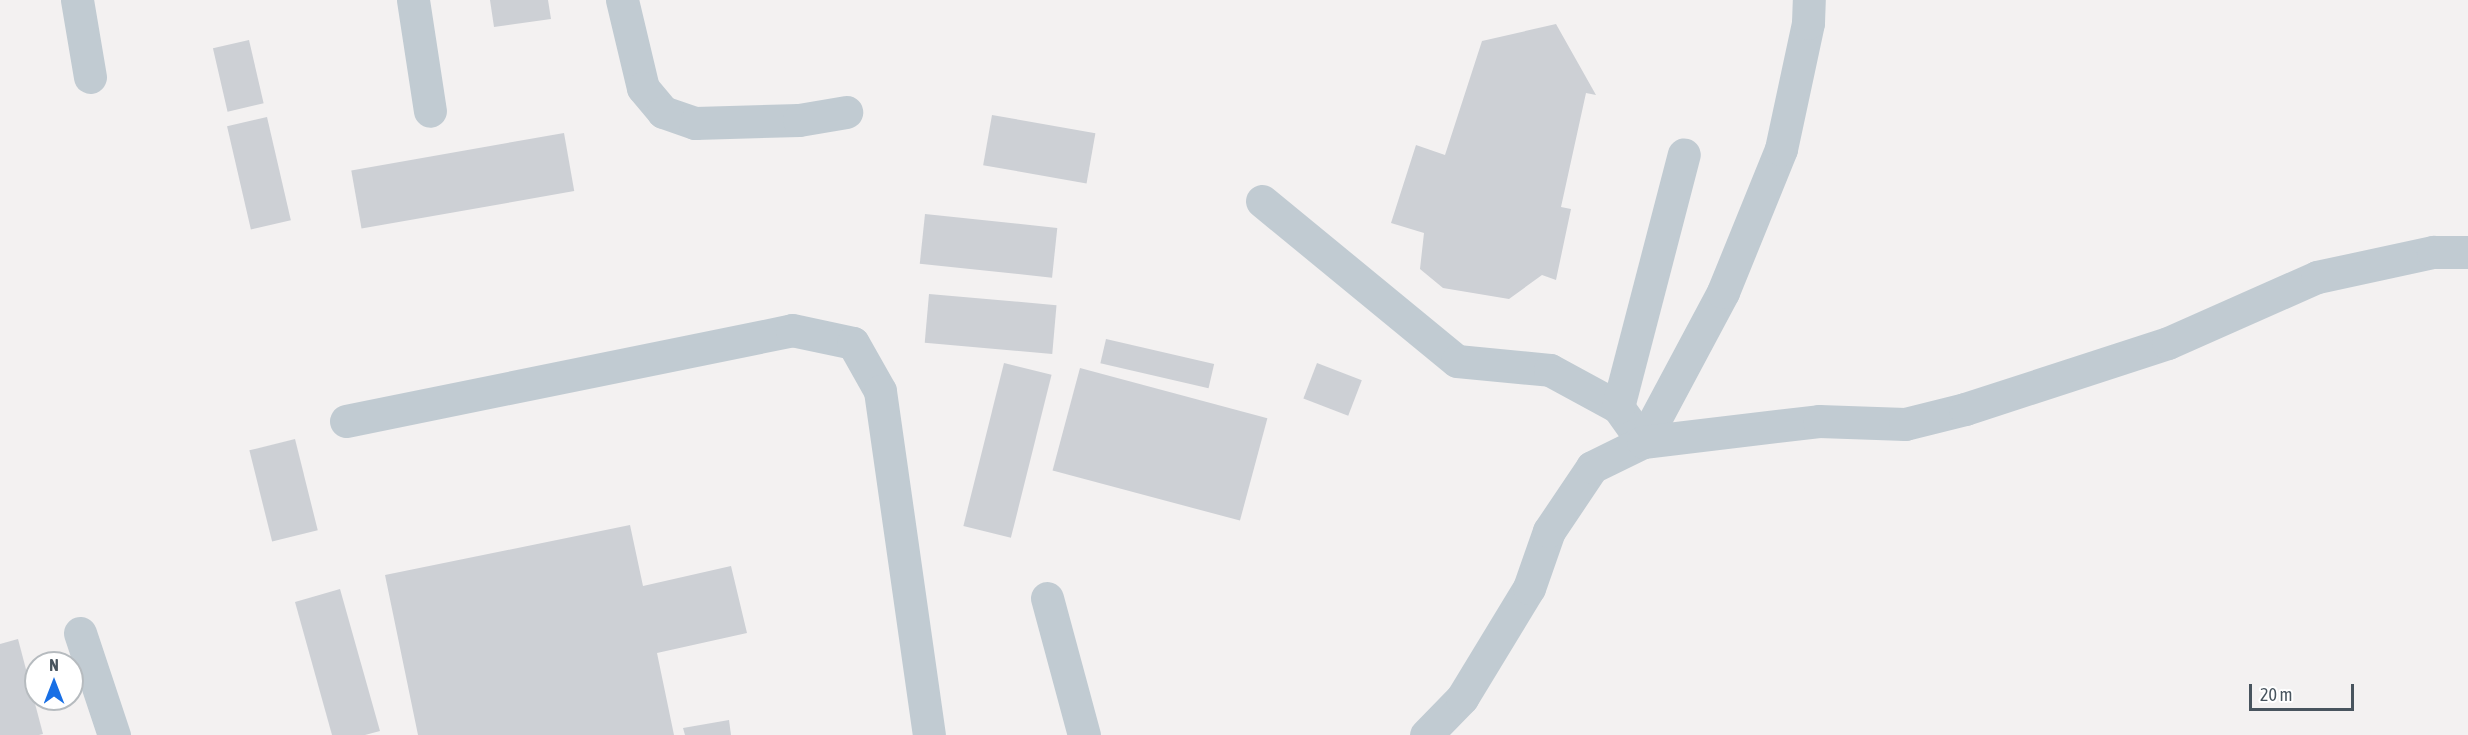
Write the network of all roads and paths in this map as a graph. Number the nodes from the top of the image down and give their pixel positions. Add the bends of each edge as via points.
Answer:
1 (77, 0) edge
2 (413, 0) edge
3 (622, 0) edge
4 (1809, 0) edge
5 (90, 77) dead end
6 (430, 111) dead end
7 (846, 112) dead end
8 (1683, 154) dead end
9 (1262, 201) dead end
10 (2468, 252) edge
11 (1618, 407) junction
12 (346, 421) dead end
13 (1643, 442) junction
14 (1047, 598) dead end
15 (80, 633) dead end
16 (114, 735) edge
17 (929, 735) edge
18 (1084, 735) edge
19 (1426, 735) edge

1 - 5 street
2 - 6 street
3 - 7 street via 643,88 663,112 694,123 798,120
4 - 13 street via 1808,23 1781,149 1723,292
8 - 11 street
9 - 11 street via 1458,361 1550,370
10 - 13 street via 2433,252 2318,277 2168,344 1965,409 1905,424 1819,421
11 - 13 street
12 - 17 street via 792,330 853,344 880,391
13 - 19 street via 1592,467 1549,531 1529,588 1462,698
14 - 18 street
15 - 16 street

